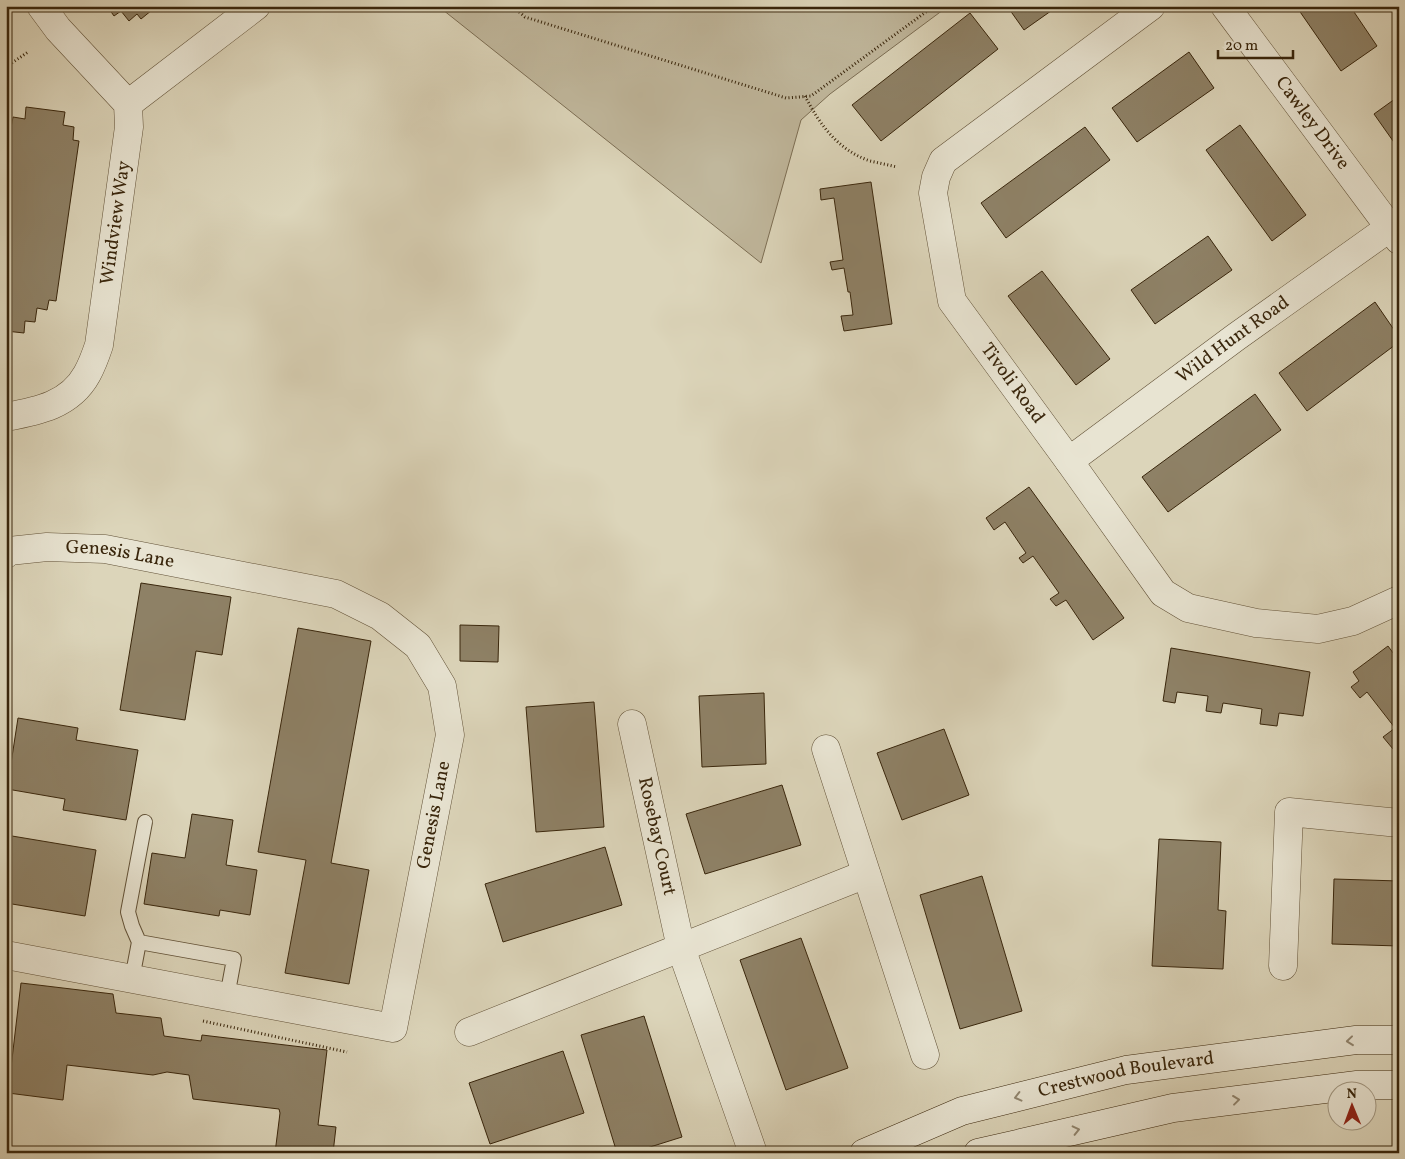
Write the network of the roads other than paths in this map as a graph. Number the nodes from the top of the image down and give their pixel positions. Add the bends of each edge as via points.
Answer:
1 (41, 6) edge
2 (256, 6) edge
3 (1151, 6) edge
4 (1225, 6) edge
5 (128, 104) junction
6 (1396, 229) edge
7 (6, 417) edge
8 (1069, 461) junction
9 (6, 554) edge
10 (1399, 600) edge
11 (632, 724) dead end
12 (826, 749) dead end
13 (145, 822) dead end
14 (1399, 823) edge
15 (866, 874) junction
16 (139, 942) junction
17 (681, 948) junction
18 (6, 955) edge
19 (1283, 966) dead end
20 (132, 979) junction
21 (227, 997) junction
22 (469, 1032) dead end
23 (1399, 1040) edge
24 (926, 1054) dead end
25 (1399, 1085) edge
26 (753, 1153) edge
27 (864, 1153) edge
28 (978, 1153) edge

1 - 5 street via 58,29
2 - 5 street
3 - 8 street, Tivoli Road via 943,161 936,176 934,193 952,301
4 - 6 street, Cawley Drive
5 - 7 street, Windview Way via 129,127 99,345 87,374 67,398 46,408
6 - 8 street, Wild Hunt Road via 1236,337
8 - 10 street, Tivoli Road via 1163,593 1188,608 1256,623 1318,629 1353,621
9 - 21 street, Genesis Lane via 47,547 105,549 336,594 380,616 418,646 442,686 450,735 393,1028
11 - 17 street, Rosebay Court
12 - 15 street
13 - 16 lane via 128,912
14 - 19 street via 1289,812
15 - 17 street
15 - 24 street
16 - 20 lane
16 - 21 lane via 234,960
17 - 22 street
17 - 26 street, Rosebay Court
18 - 20 street, Genesis Lane
20 - 21 street, Genesis Lane
23 -> 27 street, Crestwood Boulevard via 1356,1040 1126,1070 962,1111
28 -> 25 street via 1173,1108 1357,1085

